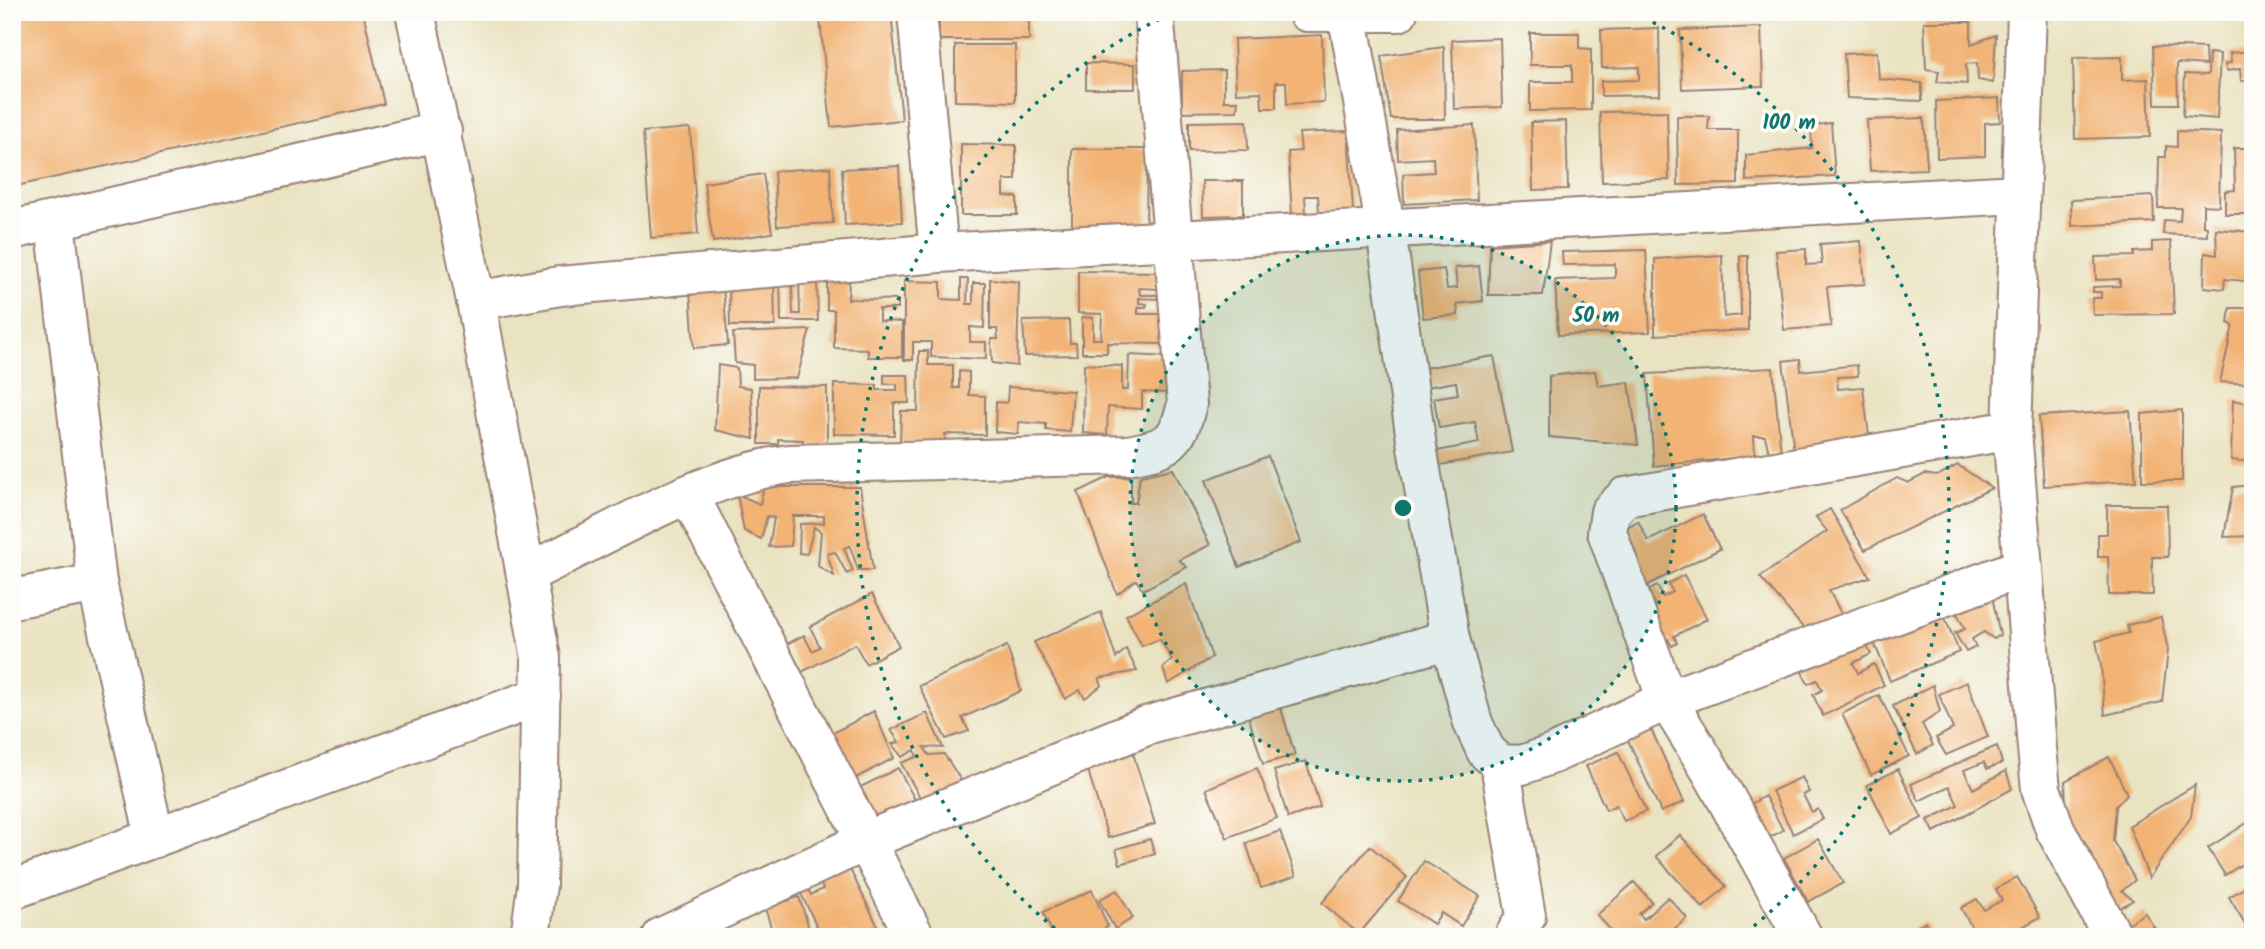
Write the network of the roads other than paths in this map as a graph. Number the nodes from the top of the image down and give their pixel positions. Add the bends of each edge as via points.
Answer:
1 (415, 12) edge
2 (916, 12) edge
3 (1154, 12) edge
4 (1307, 12) edge
5 (1398, 12) edge
6 (2026, 12) edge
7 (1348, 13) edge
8 (442, 131) junction
9 (2018, 194) junction
10 (55, 222) junction
11 (12, 230) edge
12 (1386, 231) junction
13 (1175, 239) junction
14 (939, 253) junction
15 (476, 301) junction
16 (2012, 430) junction
17 (689, 495) junction
18 (2021, 568) junction
19 (528, 573) junction
20 (97, 583) junction
21 (12, 599) edge
22 (1450, 639) junction
23 (541, 696) junction
24 (1667, 700) junction
25 (1500, 764) junction
26 (155, 838) junction
27 (866, 841) junction
28 (12, 890) edge
29 (530, 937) edge
30 (662, 937) edge
31 (915, 937) edge
32 (1514, 937) edge
33 (1803, 937) edge
34 (2113, 937) edge

1 - 8 street
2 - 14 street
3 - 13 street
4 - 7 street
5 - 7 street
6 - 9 street
7 - 12 street
8 - 10 street
8 - 15 street
9 - 12 street
9 - 16 street
10 - 11 street
10 - 20 street
12 - 13 street
12 - 22 street
13 - 14 street
13 - 17 street via 1187,404 1180,432 1158,450 1128,456 789,464 738,475
14 - 15 street via 560,286
15 - 19 street
16 - 18 street
16 - 24 street via 1625,497 1610,512 1607,532
17 - 19 street
17 - 27 street
18 - 24 street
18 - 34 street via 2041,789 2055,830
19 - 23 street via 541,658
20 - 21 street
20 - 26 street
22 - 25 street via 1472,723 1486,751
22 - 27 street via 1146,726
23 - 26 street
23 - 29 street via 537,885
24 - 25 street via 1553,754 1522,765
24 - 33 street
25 - 32 street via 1527,916
26 - 28 street
27 - 30 street
27 - 31 street

